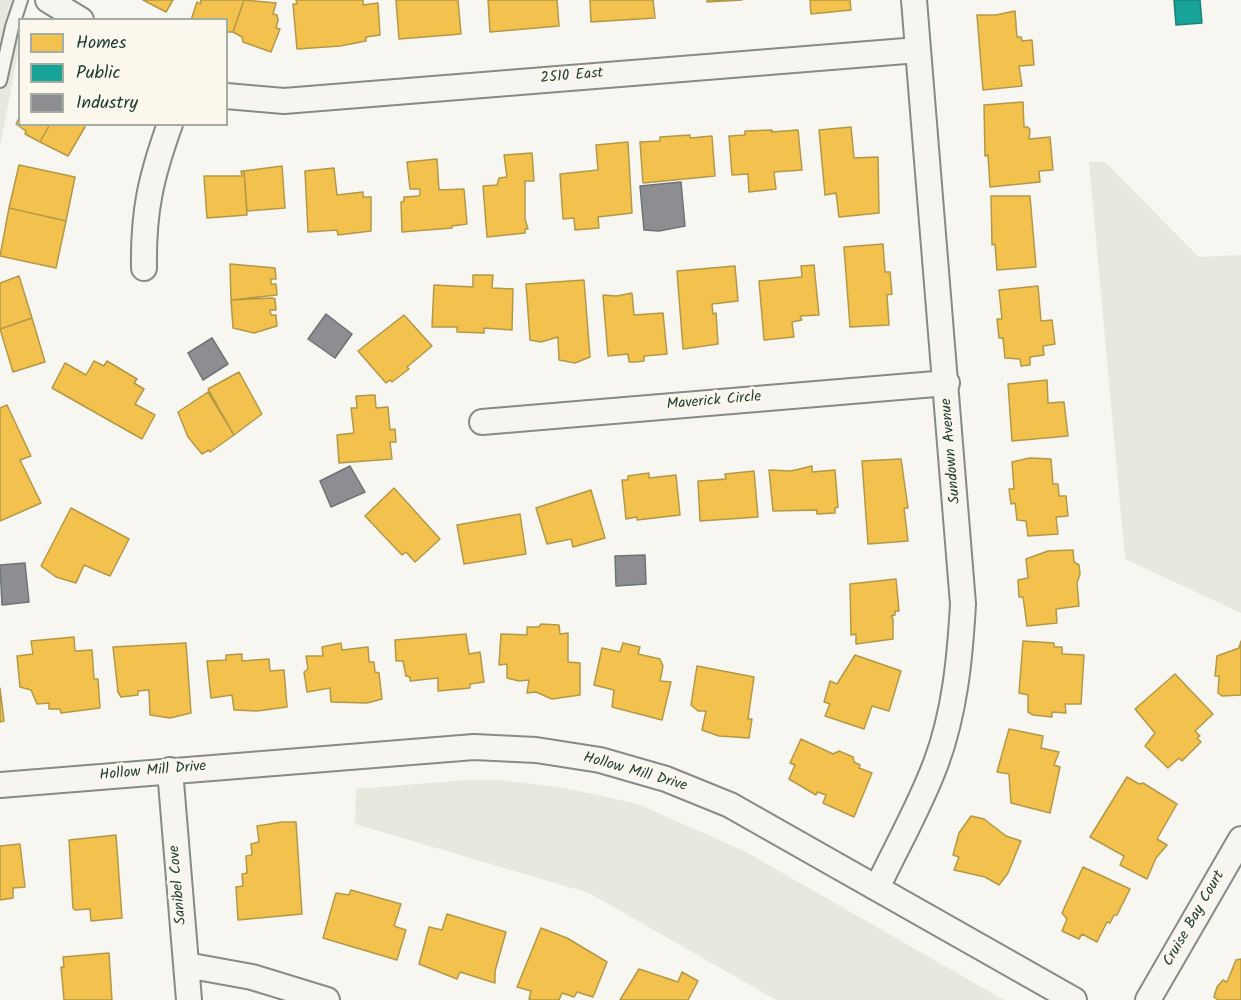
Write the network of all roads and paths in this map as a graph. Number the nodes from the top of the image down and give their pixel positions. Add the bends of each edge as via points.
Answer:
1 (21, 0) edge
2 (48, 0) edge
3 (914, 0) edge
4 (78, 18) edge
5 (918, 50) junction
6 (0, 81) edge
7 (228, 96) edge
8 (169, 126) edge
9 (144, 268) dead end
10 (947, 383) junction
11 (482, 422) dead end
12 (170, 770) junction
13 (0, 785) edge
14 (1241, 838) edge
15 (877, 888) junction
16 (186, 965) junction
17 (189, 1000) edge
18 (327, 1000) edge
19 (1074, 1000) edge
20 (1148, 1000) edge

1 - 6 lane
2 - 4 street
3 - 5 street, Sundown Avenue
5 - 7 street, 2510 East via 284,100
5 - 10 street, Sundown Avenue
8 - 9 street via 151,182 143,223
10 - 11 street, Maverick Circle
10 - 15 street, Sundown Avenue via 963,604 960,658 951,710 936,761
12 - 13 street, Hollow Mill Drive
12 - 15 street, Hollow Mill Drive via 474,747 536,750 600,760 666,779 730,805
12 - 16 street, Sanibel Cove
14 - 20 street, Cruise Bay Court
15 - 19 street, Hollow Mill Drive
16 - 17 street, Sanibel Cove
16 - 18 street via 252,977

